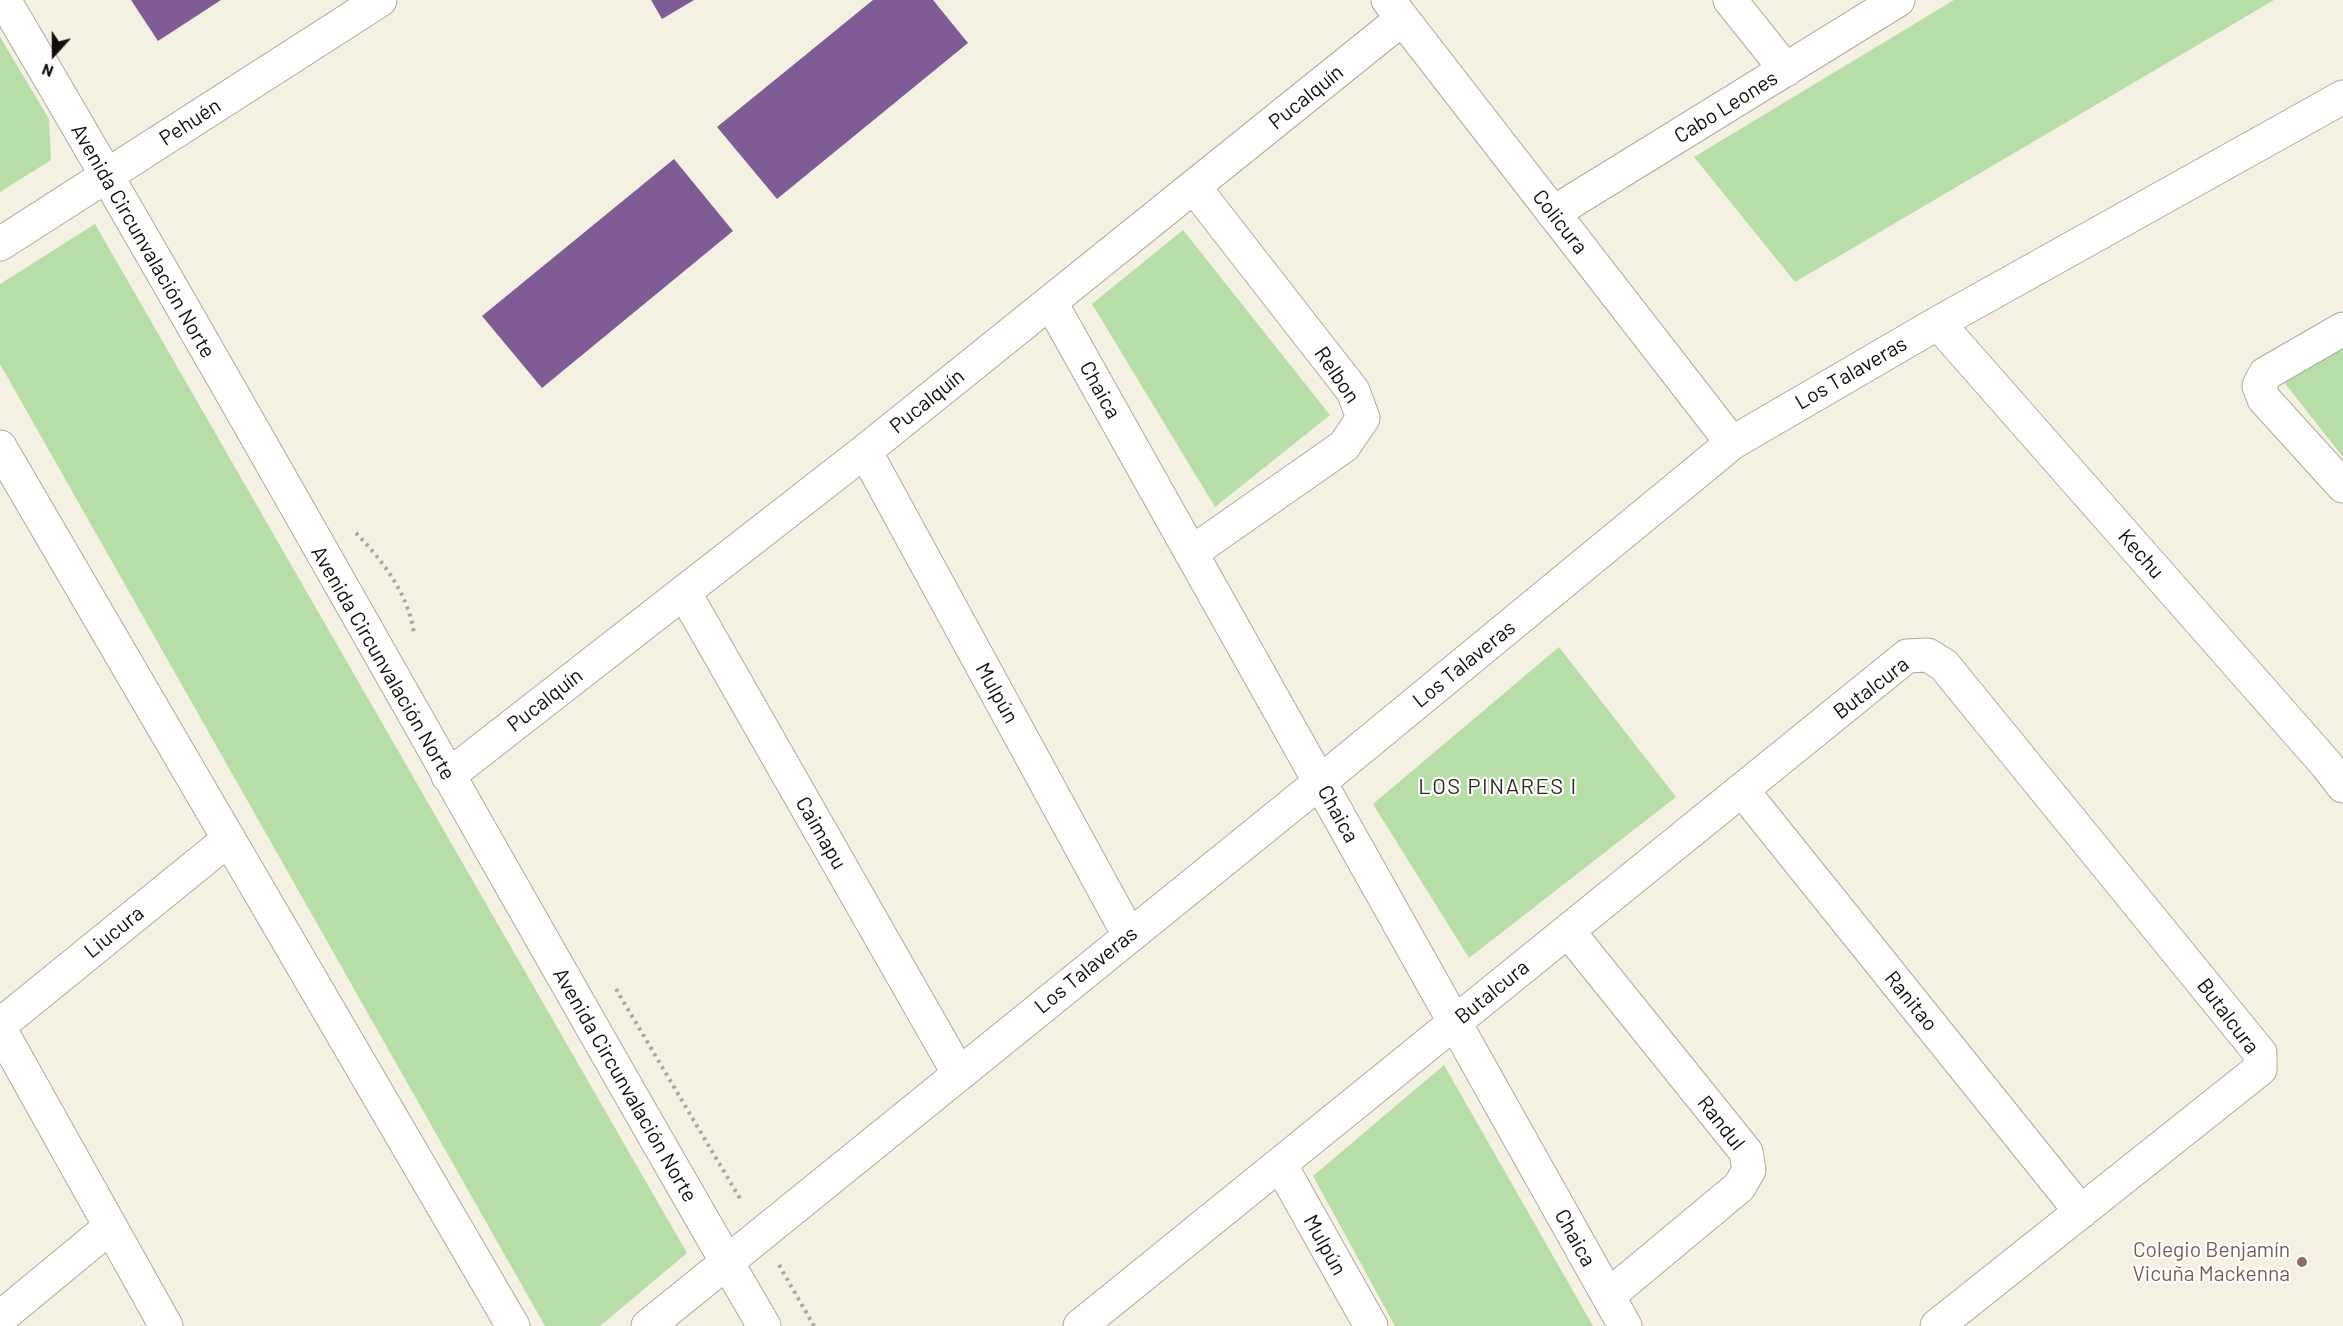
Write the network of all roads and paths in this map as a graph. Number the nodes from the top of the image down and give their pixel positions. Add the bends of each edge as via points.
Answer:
1 (4, 0) edge
2 (380, 0) edge
3 (1730, 0) edge
4 (1898, 0) edge
5 (1395, 10) edge
6 (1786, 70) junction
7 (2343, 97) edge
8 (108, 176) junction
9 (1194, 188) junction
10 (1553, 213) junction
11 (0, 244) edge
12 (1051, 303) junction
13 (1938, 323) junction
14 (2343, 329) edge
15 (1732, 443) junction
16 (0, 447) edge
17 (865, 451) junction
18 (2343, 486) edge
19 (1191, 553) junction
20 (684, 592) junction
21 (2337, 768) edge
22 (448, 776) junction
23 (1320, 782) junction
24 (1743, 790) junction
25 (229, 839) junction
26 (1568, 931) junction
27 (1129, 935) junction
28 (1455, 1023) junction
29 (0, 1025) edge
30 (0, 1029) edge
31 (959, 1074) junction
32 (1280, 1164) junction
33 (2080, 1212) junction
34 (110, 1227) junction
35 (726, 1261) junction
36 (1608, 1296) junction
37 (0, 1318) edge
38 (1092, 1322) edge
39 (166, 1326) edge
40 (513, 1326) edge
41 (648, 1326) edge
42 (764, 1326) edge
43 (1371, 1326) edge
44 (1625, 1326) edge
45 (1937, 1326) edge

1 - 8 street, Avenida Circunvalación Norte
2 - 8 street, Pehuén
3 - 6 street
4 - 6 street, Cabo Leones
5 - 9 street, Pucalquín
5 - 10 street, Colicura
6 - 10 street, Cabo Leones
7 - 13 street, Los Talaveras
8 - 11 street, Pehuén
8 - 22 street, Avenida Circunvalación Norte
9 - 12 street, Pucalquín
9 - 19 street, Relbon via 1353,391 1363,418 1344,446
10 - 15 street, Colicura
12 - 17 street, Pucalquín
12 - 19 street, Chaica
13 - 15 street, Los Talaveras
13 - 21 street, Kechu
14 - 18 street via 2265,374 2259,386 2264,399
15 - 23 street, Los Talaveras
16 - 25 street
17 - 20 street, Pucalquín
17 - 27 street, Mulpún
19 - 23 street, Chaica
20 - 22 street, Pucalquín
20 - 31 street, Caimapu
22 - 35 street, Avenida Circunvalación Norte
23 - 27 street, Los Talaveras
23 - 28 street, Chaica
24 - 26 street, Butalcura
24 - 33 street, Ranitao
24 - 33 street, Butalcura via 1907,656 1929,656 1944,665 2260,1053 2260,1069
25 - 29 street, Liucura
25 - 40 street
26 - 28 street, Butalcura
26 - 36 street, Randul via 1746,1152 1749,1170 1739,1187
27 - 31 street, Los Talaveras
28 - 32 street, Butalcura
28 - 36 street, Chaica
30 - 34 street
31 - 35 street, Los Talaveras
32 - 38 street, Butalcura
32 - 43 street, Mulpún
33 - 45 street, Butalcura
34 - 37 street
34 - 39 street
35 - 41 street, Los Talaveras
35 - 42 street, Avenida Circunvalación Norte
36 - 44 street, Chaica

